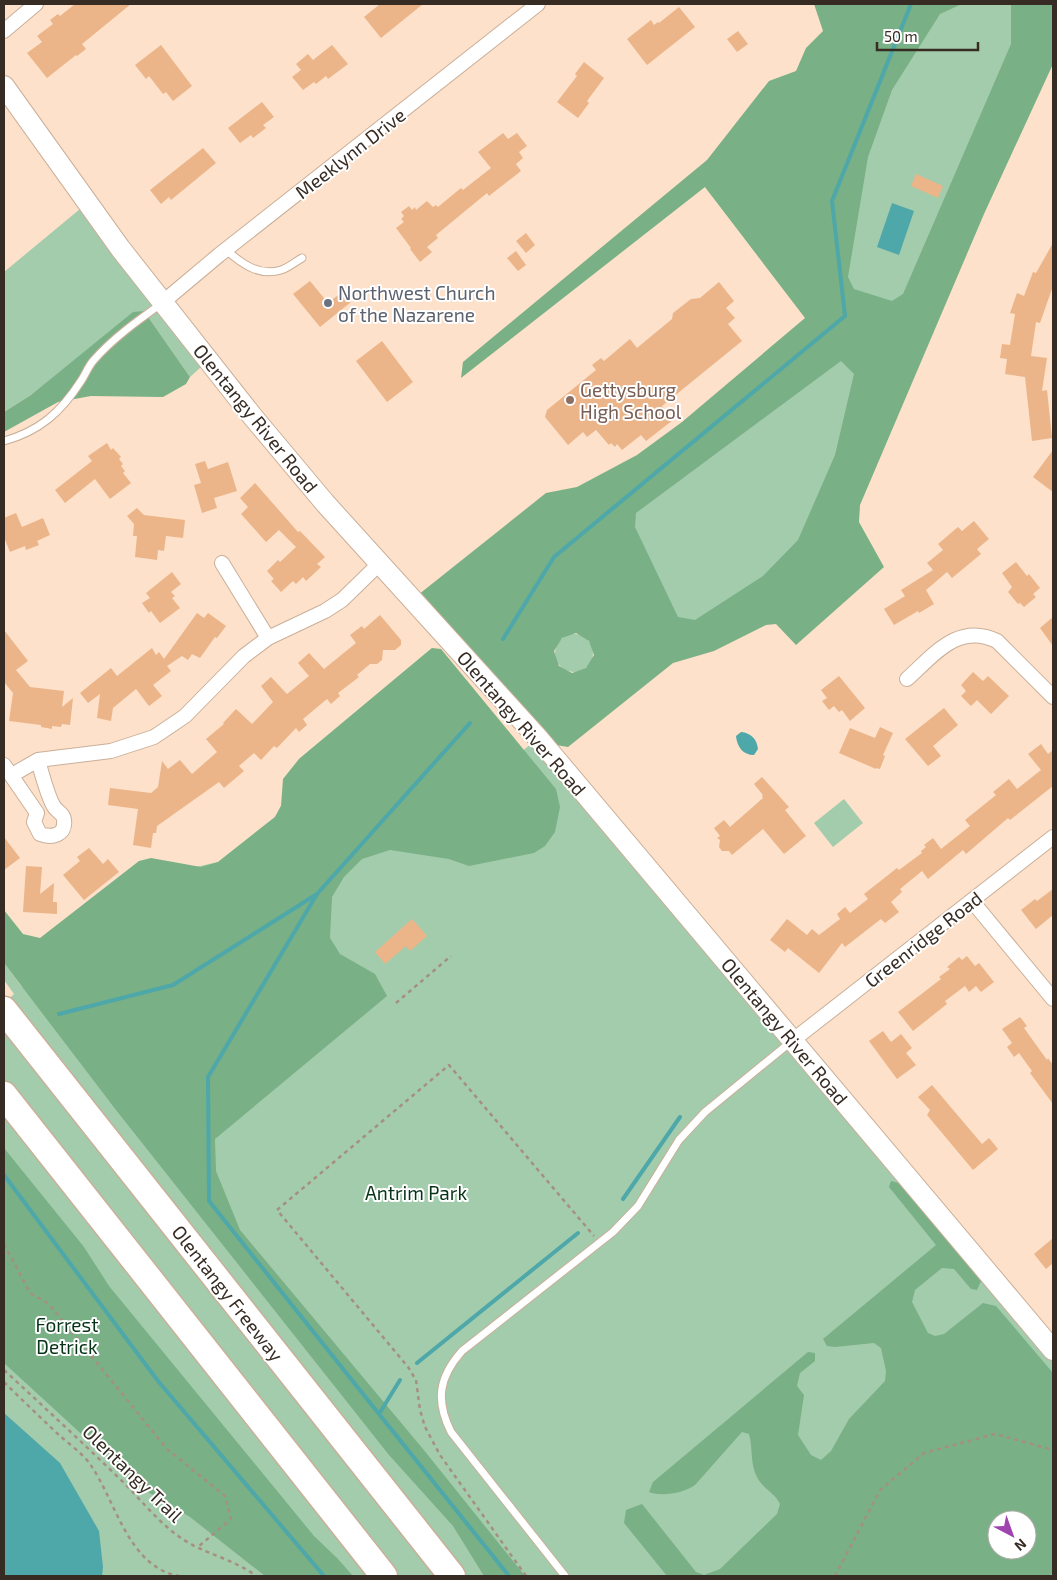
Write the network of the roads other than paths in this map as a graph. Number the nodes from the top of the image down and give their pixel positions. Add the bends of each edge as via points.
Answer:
1 (36, 4) edge
2 (538, 4) edge
3 (4, 31) edge
4 (4, 86) edge
5 (226, 250) junction
6 (302, 258) dead end
7 (163, 302) junction
8 (4, 441) edge
9 (222, 563) dead end
10 (380, 563) junction
11 (268, 638) junction
12 (907, 679) dead end
13 (1053, 697) edge
14 (38, 760) junction
15 (8, 770) edge
16 (1053, 836) edge
17 (972, 901) junction
18 (1053, 999) edge
19 (4, 1010) edge
20 (792, 1041) junction
21 (4, 1095) edge
22 (1053, 1350) edge
23 (384, 1576) edge
24 (452, 1576) edge
25 (565, 1576) edge

1 - 3 street
2 - 5 street, Meeklynn Drive
4 - 7 main road, Olentangy River Road via 120,248
5 - 6 lane via 247,267 261,271 282,270
5 - 7 street, Meeklynn Drive
7 - 8 lane via 92,362 82,381 47,422
7 - 10 main road, Olentangy River Road via 325,504
9 - 11 street
10 - 11 street via 342,600
10 - 20 main road, Olentangy River Road via 538,738
11 - 14 street via 244,656 185,716 154,738 111,751
12 - 13 street via 955,639 977,634 997,641
14 - 15 street
14 - 15 street via 54,808 63,814 65,822 57,836 49,838 40,834 34,822 37,813
16 - 17 street, Greenridge Road
17 - 18 street
17 - 20 street, Greenridge Road
19 - 24 highway, Olentangy Freeway
20 - 22 main road, Olentangy River Road
20 - 25 lane via 705,1112 679,1140 638,1206 613,1232 462,1351 444,1378 441,1407 451,1432
21 - 23 highway

